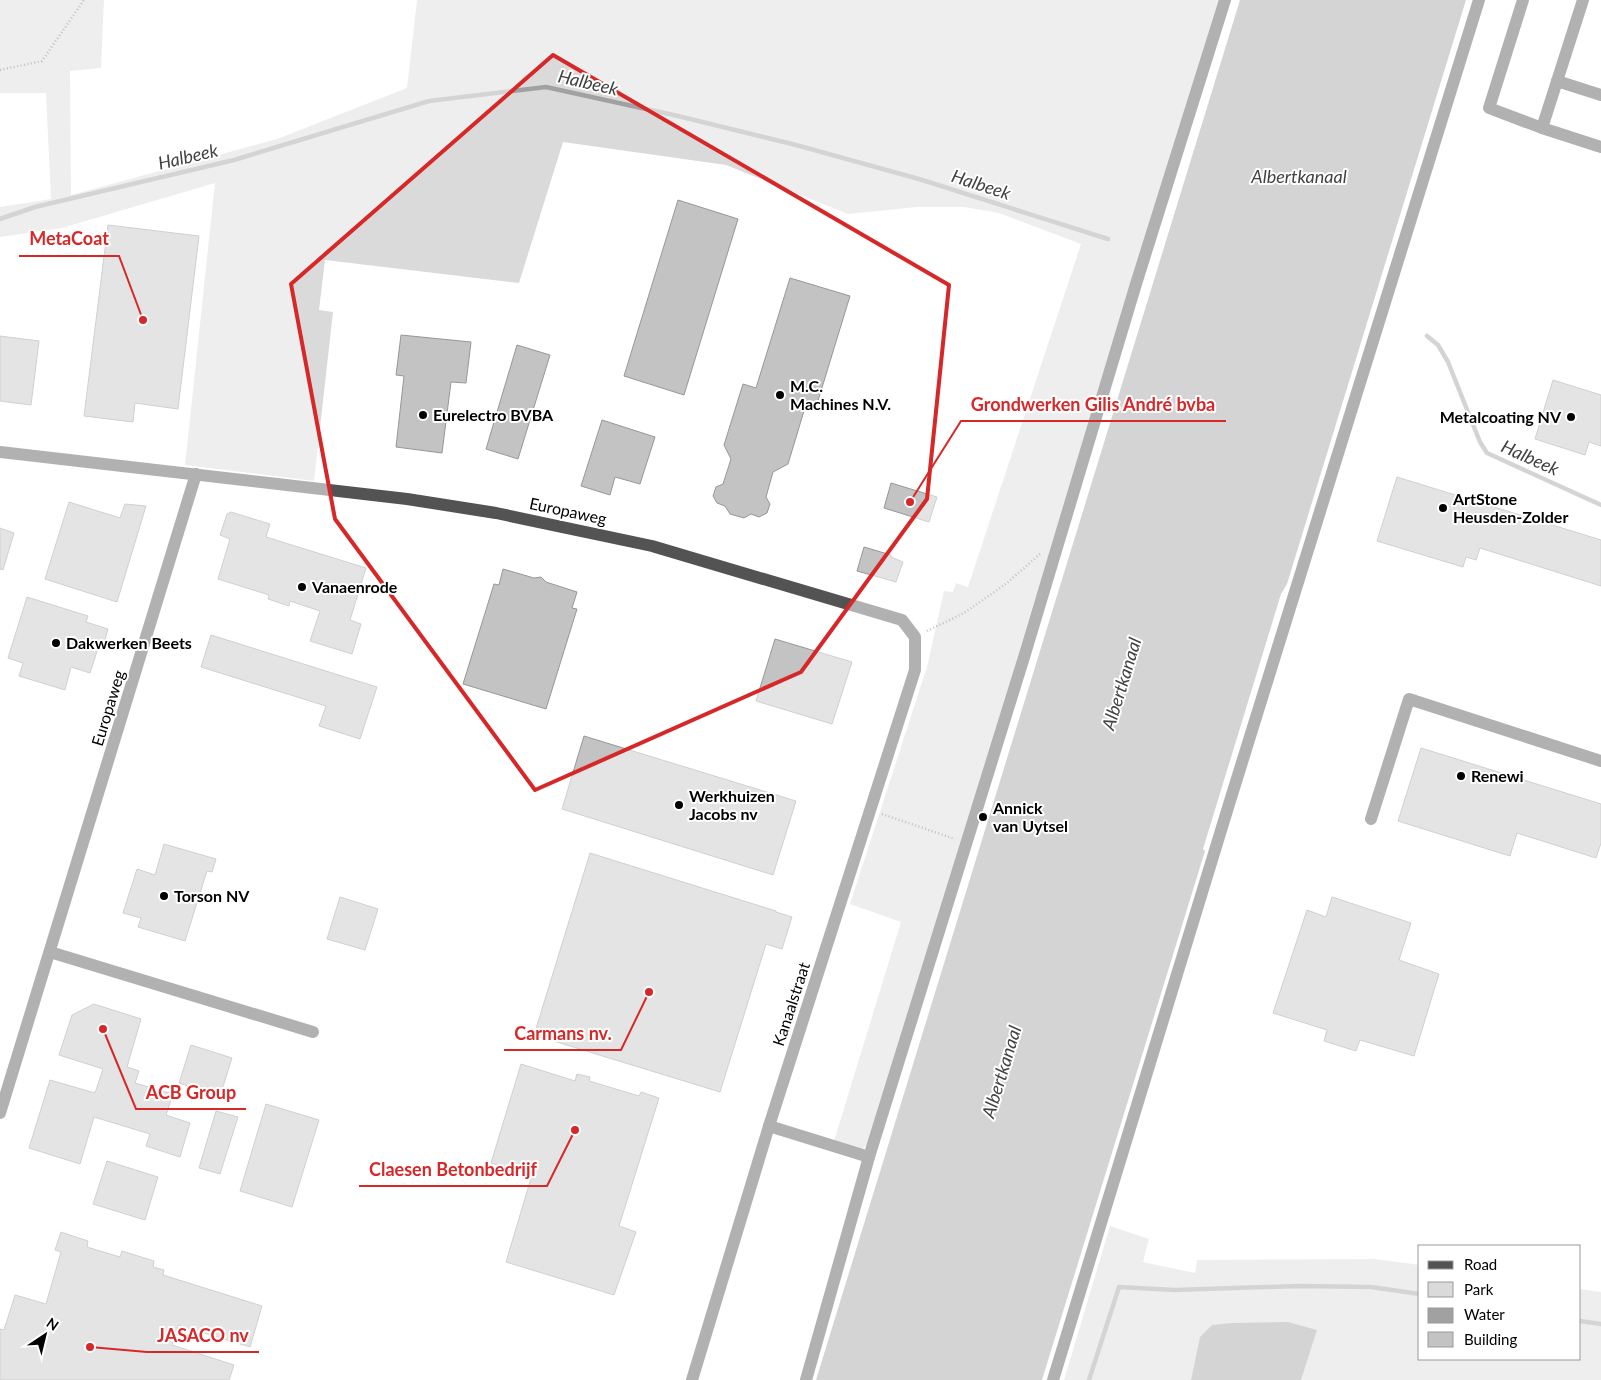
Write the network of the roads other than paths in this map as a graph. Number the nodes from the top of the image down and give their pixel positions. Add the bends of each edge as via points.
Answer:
1 (1225, 0) edge
2 (1479, 0) edge
3 (1523, 0) edge
4 (1583, 0) edge
5 (1557, 81) junction
6 (1601, 95) edge
7 (1542, 128) junction
8 (1601, 147) edge
9 (0, 452) edge
10 (196, 474) junction
11 (915, 637) joint
12 (1601, 761) edge
13 (1371, 819) dead end
14 (50, 952) junction
15 (313, 1032) dead end
16 (0, 1113) edge
17 (769, 1126) junction
18 (869, 1157) junction
19 (692, 1380) edge
20 (806, 1380) edge
21 (1053, 1380) edge

1 - 18 street
2 - 21 street
3 - 7 street via 1489,108
4 - 5 street
5 - 6 street
5 - 7 street
7 - 8 street
9 - 10 street, Europaweg
10 - 11 street, Europaweg via 408,499 652,546 902,620
10 - 14 street, Europaweg
11 - 17 street, Kanaalstraat via 914,670
12 - 13 street via 1409,699
14 - 15 street
14 - 16 street, Europaweg
17 - 18 street
17 - 19 street, Kanaalstraat
18 - 20 street

